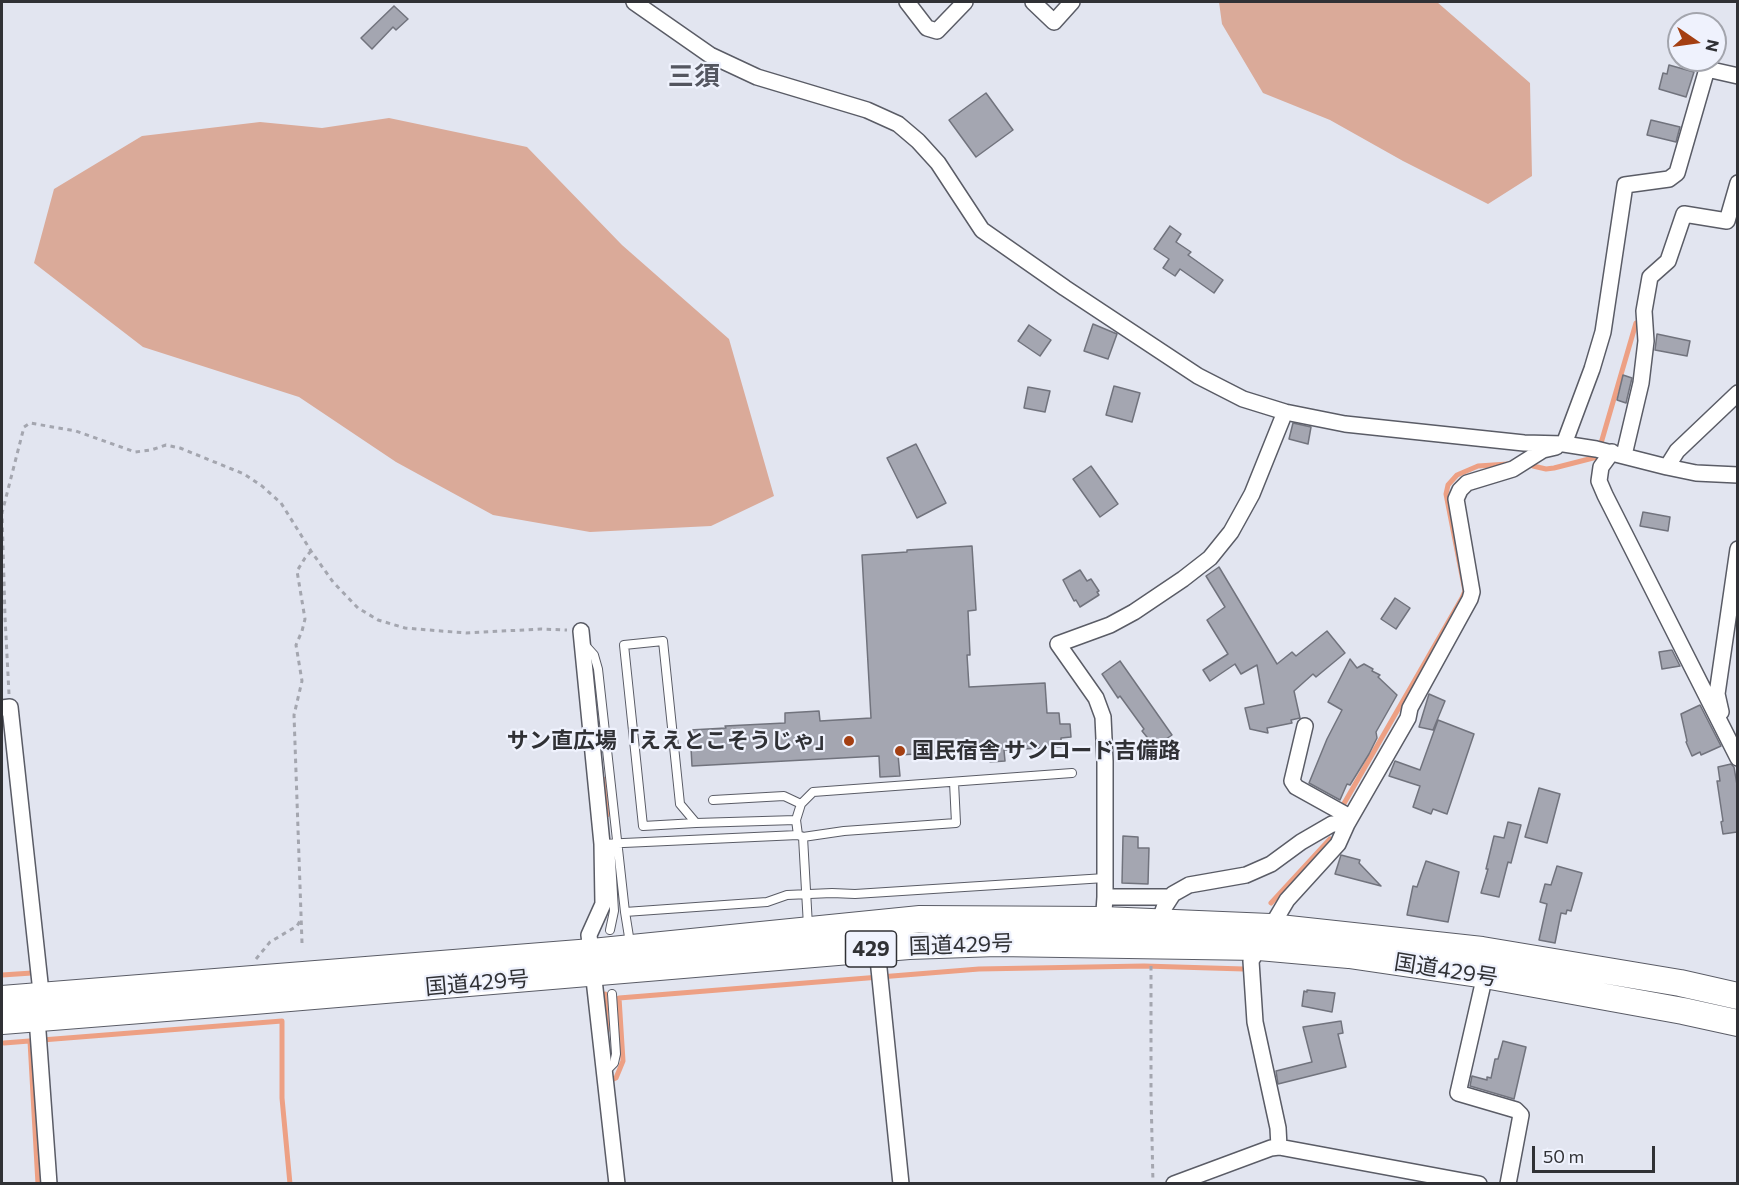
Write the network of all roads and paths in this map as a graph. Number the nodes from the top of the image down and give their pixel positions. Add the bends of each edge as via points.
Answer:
1 (634, 2) edge
2 (907, 2) edge
3 (965, 2) edge
4 (1033, 2) edge
5 (1071, 2) edge
6 (1737, 76) edge
7 (1737, 183) edge
8 (1737, 393) edge
9 (1285, 412) junction
10 (1564, 444) junction
11 (1610, 452) junction
12 (1667, 467) junction
13 (1737, 475) edge
14 (1737, 549) edge
15 (311, 551) junction
16 (582, 637) joint
17 (6, 708) edge
18 (1305, 726) dead end
19 (1730, 742) junction
20 (1737, 758) edge
21 (1072, 773) dead end
22 (954, 782) junction
23 (713, 800) dead end
24 (801, 804) junction
25 (796, 820) junction
26 (1349, 821) junction
27 (696, 823) junction
28 (800, 836) junction
29 (610, 844) junction
30 (1105, 879) junction
31 (806, 895) junction
32 (1171, 897) junction
33 (625, 912) junction
34 (1103, 920) junction
35 (610, 930) dead end
36 (1265, 937) junction
37 (302, 943) dead end
38 (809, 943) junction
39 (1154, 945) junction
40 (631, 948) junction
41 (593, 963) junction
42 (878, 967) junction
43 (1497, 969) junction
44 (612, 994) dead end
45 (1737, 996) edge
46 (2, 999) edge
47 (2, 1021) edge
48 (1737, 1023) edge
49 (39, 1024) junction
50 (605, 1072) junction
51 (1279, 1147) junction
52 (49, 1184) edge
53 (617, 1184) edge
54 (901, 1184) edge
55 (1153, 1184) edge
56 (1174, 1184) edge
57 (1479, 1184) edge
58 (1508, 1184) edge

1 - 9 street via 710,55 757,77 867,110 898,124 938,163 982,230 1198,376 1244,399
2 - 3 street via 927,28 937,31
4 - 5 street via 1054,22
6 - 10 street via 1707,69 1677,173 1669,179 1625,185 1603,332
7 - 11 street via 1727,221 1684,214 1668,261 1650,277 1644,311 1646,341 1641,383
8 - 12 street via 1677,451
9 - 10 street via 1345,424
9 - 30 street via 1252,494 1232,532 1210,558 1134,612 1058,644 1096,698 1102,717
10 - 11 street
10 - 26 street via 1543,450 1514,469 1467,483 1460,490 1456,499 1470,599
11 - 12 street
11 - 19 street via 1601,467 1599,481
12 - 13 street
14 - 19 street via 1717,694
15 - 16 path via 358,608 378,620 405,628 466,633 541,629
15 - 17 path via 280,503 244,474 180,448 166,445 135,452 76,431 30,423 24,427 2,513
15 - 37 path via 297,571 305,619 296,645 302,681 294,715
16 - 29 street
17 - 49 street
18 - 26 street via 1292,782
19 - 20 street
21 - 22 lane
22 - 24 lane via 813,792
22 - 28 lane via 956,823
23 - 24 lane via 784,796
24 - 25 lane
25 - 27 lane
25 - 28 lane
26 - 32 street via 1332,824 1271,864 1246,875 1189,885
26 - 36 street via 1338,844 1287,900
27 - 27 lane via 680,804 663,641 624,645 643,826
28 - 29 lane
28 - 31 lane
29 - 33 lane
29 - 35 lane via 614,911
29 - 41 street via 603,904 589,935
30 - 31 lane
30 - 34 street
31 - 33 lane via 787,895 767,902
31 - 38 lane
32 - 34 street
32 - 39 street
33 - 40 lane
34 - 38 highway, 国道429号 / 429 via 920,919
34 - 39 highway, 国道429号 / 429
34 - 42 highway, 国道429号 / 429 via 997,943 909,946
36 - 39 highway, 国道429号 / 429
36 - 43 highway, 国道429号 / 429
36 - 51 street via 1251,961 1255,1022
38 - 40 highway, 国道429号 / 429
38 - 41 highway, 国道429号 / 429
38 - 42 highway, 国道429号 / 429
39 - 55 path
40 - 41 highway, 国道429号 / 429
41 - 49 highway, 国道429号 / 429
41 - 50 street
42 - 54 street
43 - 45 highway, 国道429号 / 429 via 1680,983
43 - 48 highway, 国道429号 / 429
43 - 58 street via 1458,1093 1516,1110 1521,1115
44 - 50 lane via 616,1054
46 - 49 highway, 国道429号 / 429
47 - 49 highway, 国道429号 / 429
49 - 52 street
50 - 53 street
51 - 56 street
51 - 57 street

